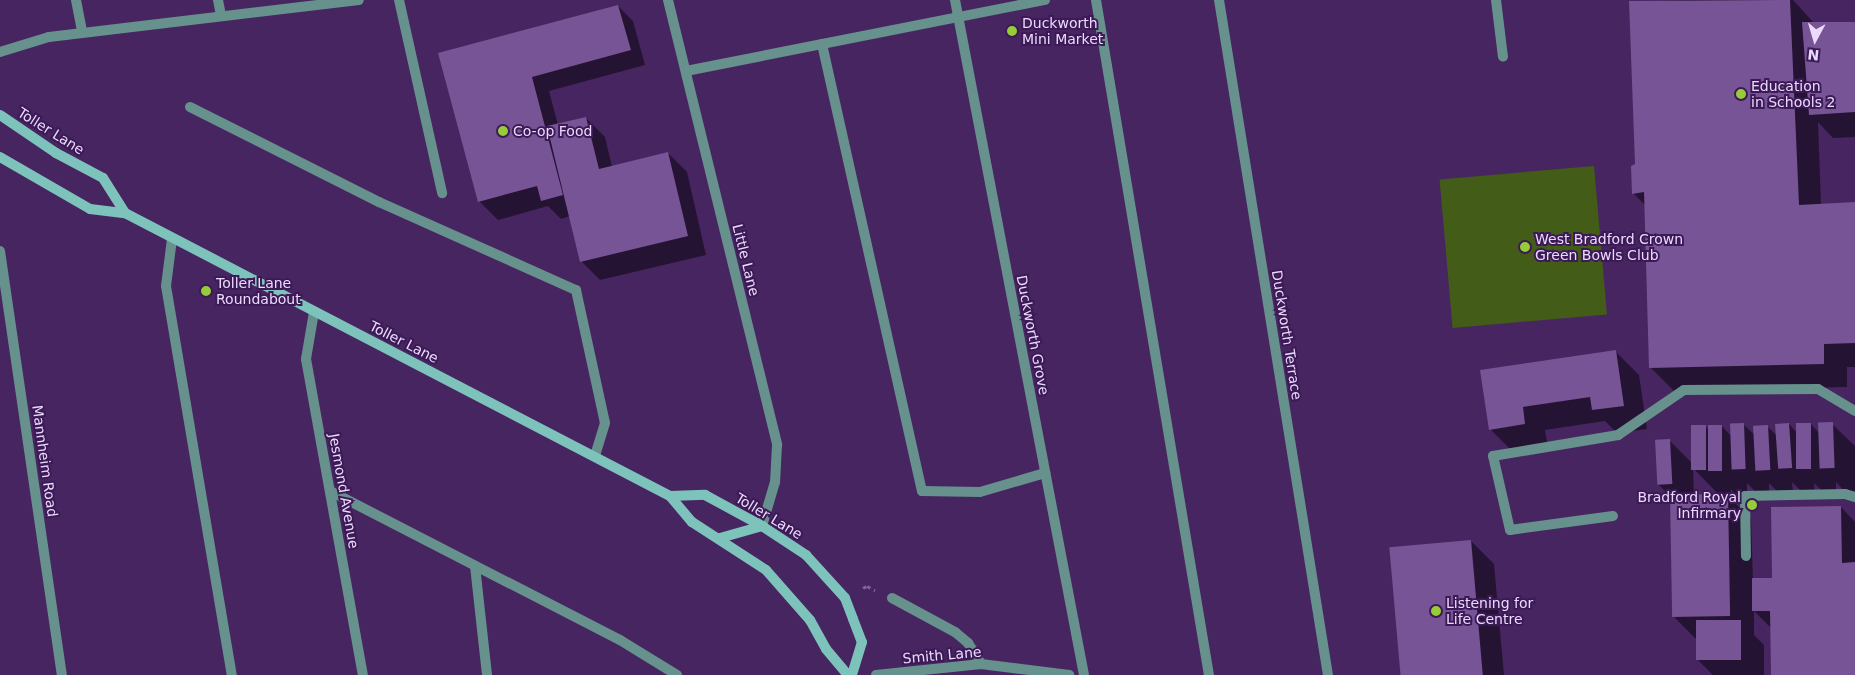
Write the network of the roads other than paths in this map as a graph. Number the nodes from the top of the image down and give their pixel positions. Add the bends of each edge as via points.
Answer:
1 (76, 0) edge
2 (218, 0) edge
3 (359, 0) edge
4 (398, 0) edge
5 (668, 0) edge
6 (955, 0) edge
7 (1046, 0) edge
8 (1096, 0) edge
9 (1219, 0) edge
10 (1496, 0) edge
11 (348, 1) edge
12 (221, 15) junction
13 (959, 17) junction
14 (82, 32) junction
15 (822, 44) junction
16 (0, 52) edge
17 (1503, 57) dead end
18 (686, 72) junction
19 (190, 107) dead end
20 (0, 115) edge
21 (0, 157) edge
22 (442, 193) dead end
23 (125, 213) junction
24 (172, 239) junction
25 (0, 251) edge
26 (314, 312) junction
27 (1855, 411) edge
28 (595, 456) junction
29 (1045, 474) junction
30 (330, 491) junction
31 (670, 496) junction
32 (1855, 497) edge
33 (1613, 516) dead end
34 (762, 526) junction
35 (720, 538) junction
36 (1746, 556) dead end
37 (475, 566) junction
38 (892, 598) dead end
39 (981, 664) junction
40 (62, 675) edge
41 (232, 675) edge
42 (363, 675) edge
43 (487, 675) edge
44 (678, 675) edge
45 (850, 675) edge
46 (876, 675) edge
47 (983, 675) edge
48 (1069, 675) edge
49 (1084, 675) edge
50 (1209, 675) edge
51 (1328, 675) edge

1 - 14 street
2 - 12 street
3 - 11 street
4 - 22 street
5 - 18 street, Little Lane
6 - 13 street, Duckworth Grove
7 - 13 street
8 - 50 street
9 - 51 street, Duckworth Terrace
10 - 17 street
11 - 12 street
12 - 14 street
13 - 15 street
13 - 29 street, Duckworth Grove
14 - 16 street via 49,37
15 - 18 street
15 - 29 street via 922,490 980,492
18 - 34 street, Little Lane via 777,445 775,482
19 - 28 street via 379,202 576,290 605,423
20 - 23 main road, Toller Lane via 56,153 103,178
21 - 23 main road, Toller Lane via 90,209
23 - 24 main road, Toller Lane
24 - 26 main road, Toller Lane
24 - 41 street via 166,286
25 - 40 street, Mannheim Road
26 - 28 main road, Toller Lane
26 - 30 street, Jesmond Avenue via 306,359
27 - 33 street via 1818,389 1684,390 1618,435 1493,456 1510,530
28 - 31 main road, Toller Lane
29 - 49 street, Duckworth Grove
30 - 37 street
30 - 42 street, Jesmond Avenue
31 - 34 main road, Toller Lane via 706,496
31 - 35 main road, Toller Lane via 692,522
32 - 36 street via 1845,494 1745,496
34 - 35 main road
34 - 45 main road, Toller Lane via 806,556 844,598 862,642
35 - 45 main road, Toller Lane via 766,570 791,596 810,620 826,649
37 - 43 street
37 - 44 street via 620,640
38 - 39 street via 955,632 968,643
39 - 46 street, Smith Lane
39 - 47 street
39 - 48 street, Smith Lane

